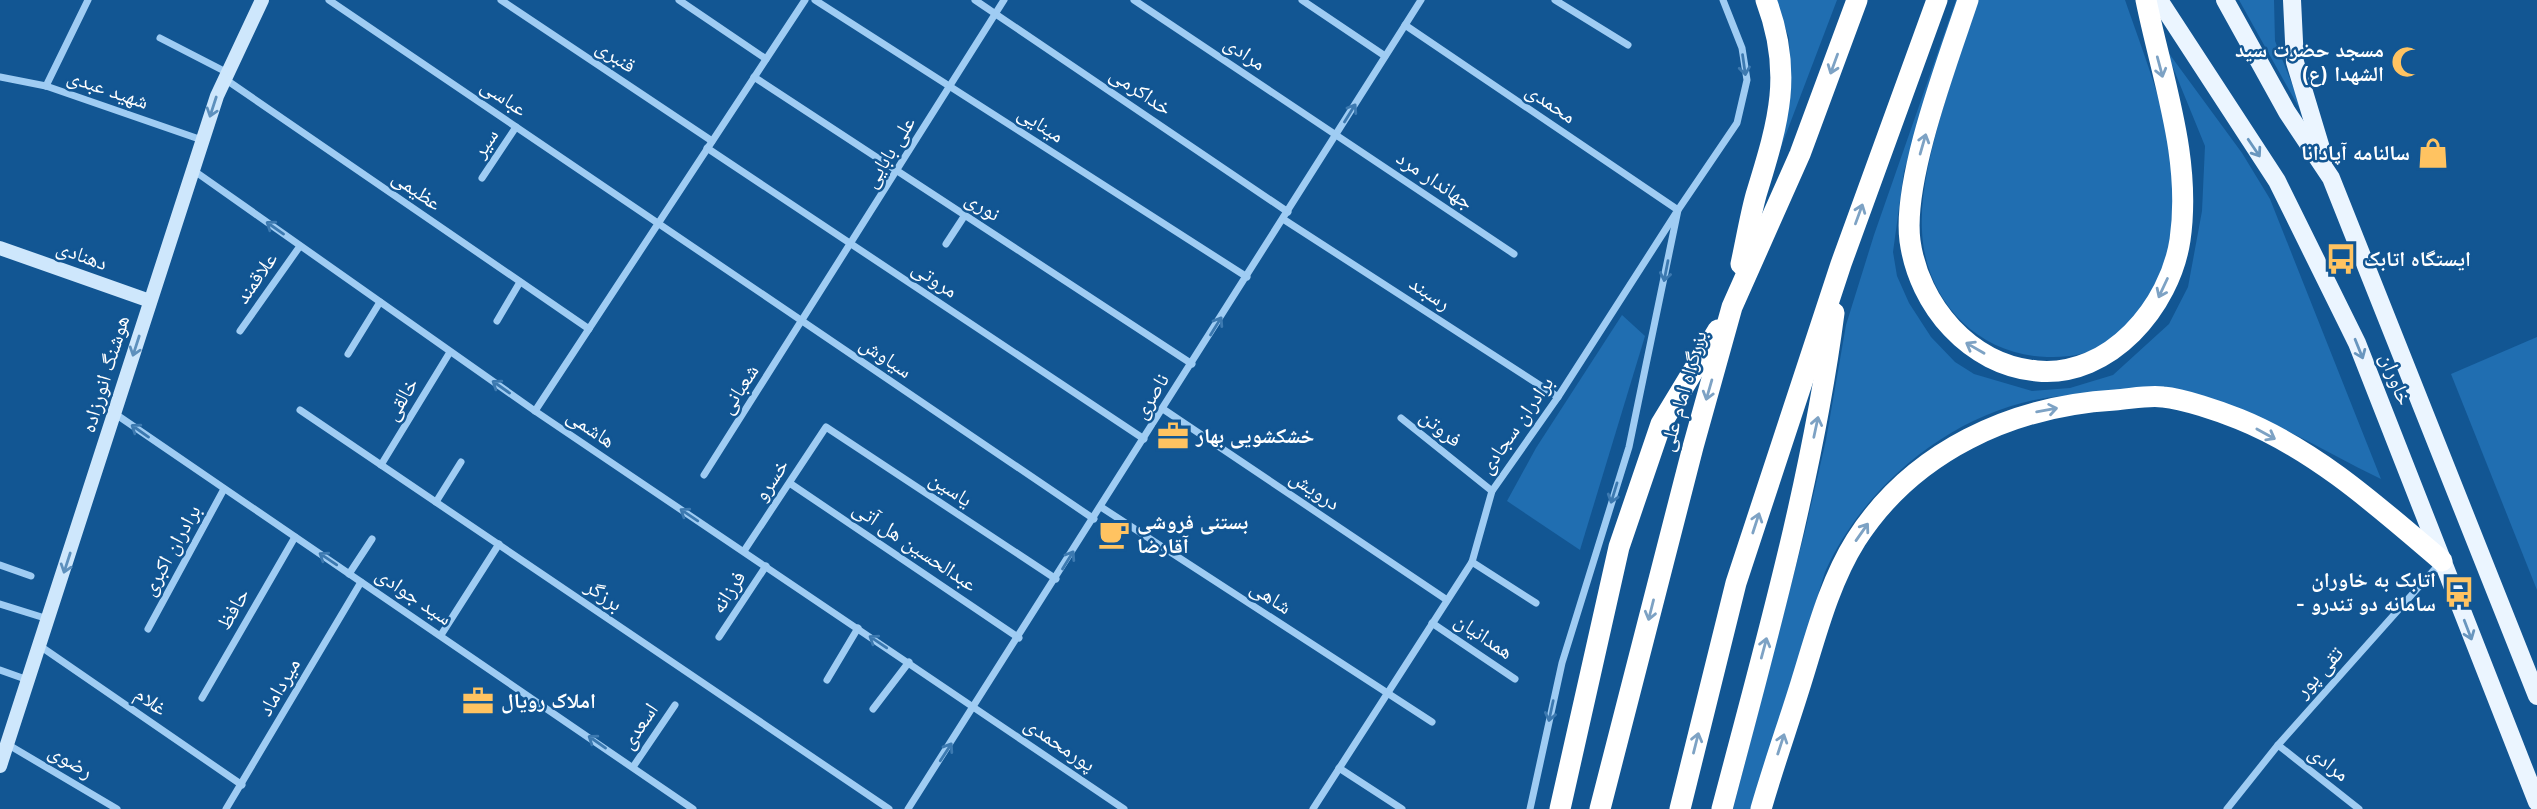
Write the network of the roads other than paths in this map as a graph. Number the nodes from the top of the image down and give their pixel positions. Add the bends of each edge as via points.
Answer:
1 (88, 0) edge
2 (262, 0) edge
3 (329, 0) edge
4 (501, 0) edge
5 (678, 0) edge
6 (804, 0) edge
7 (816, 0) edge
8 (975, 0) edge
9 (1004, 0) edge
10 (1134, 0) edge
11 (1302, 0) edge
12 (1421, 0) edge
13 (1555, 0) edge
14 (1723, 0) edge
15 (1766, 0) edge
16 (1857, 0) edge
17 (1937, 0) edge
18 (1968, 0) edge
19 (2146, 0) edge
20 (2159, 0) edge
21 (2225, 0) edge
22 (2292, 0) edge
23 (996, 14) junction
24 (1405, 25) junction
25 (160, 38) dead end
26 (1628, 45) dead end
27 (1385, 56) junction
28 (766, 59) junction
29 (226, 76) junction
30 (0, 77) edge
31 (754, 77) junction
32 (46, 86) junction
33 (950, 86) junction
34 (516, 127) junction
35 (1336, 135) junction
36 (202, 140) junction
37 (710, 145) junction
38 (193, 170) junction
39 (897, 171) junction
40 (482, 178) dead end
41 (2331, 178) junction
42 (1678, 210) junction
43 (1288, 212) junction
44 (965, 215) junction
45 (1283, 219) junction
46 (658, 223) junction
47 (852, 244) junction
48 (947, 244) dead end
49 (300, 246) junction
50 (0, 248) edge
51 (1514, 254) dead end
52 (1841, 264) junction
53 (1247, 277) junction
54 (520, 282) junction
55 (150, 301) junction
56 (380, 302) junction
57 (1732, 307) junction
58 (497, 321) dead end
59 (803, 322) junction
60 (589, 329) junction
61 (240, 331) dead end
62 (450, 352) junction
63 (348, 354) dead end
64 (1192, 364) junction
65 (1558, 397) junction
66 (1163, 409) junction
67 (300, 410) dead end
68 (535, 411) junction
69 (114, 413) junction
70 (1401, 418) dead end
71 (826, 428) joint
72 (1144, 439) junction
73 (461, 462) dead end
74 (381, 465) junction
75 (705, 475) dead end
76 (791, 484) junction
77 (224, 489) junction
78 (1492, 491) junction
79 (436, 502) junction
80 (1101, 507) junction
81 (1094, 519) junction
82 (295, 537) junction
83 (372, 539) dead end
84 (499, 544) junction
85 (744, 551) junction
86 (2442, 561) junction
87 (1472, 562) junction
88 (0, 565) edge
89 (766, 566) junction
90 (349, 574) junction
91 (31, 576) dead end
92 (1056, 579) junction
93 (361, 582) junction
94 (1447, 600) junction
95 (1536, 603) dead end
96 (0, 604) edge
97 (48, 620) junction
98 (1433, 623) junction
99 (858, 628) junction
100 (148, 629) dead end
101 (441, 635) junction
102 (719, 637) dead end
103 (1019, 638) junction
104 (40, 646) junction
105 (909, 662) junction
106 (0, 670) edge
107 (1515, 679) dead end
108 (28, 680) junction
109 (827, 680) dead end
110 (1387, 694) junction
111 (2537, 696) edge
112 (202, 698) dead end
113 (675, 705) dead end
114 (975, 707) junction
115 (873, 709) dead end
116 (1432, 722) dead end
117 (7, 744) junction
118 (2277, 745) junction
119 (0, 765) edge
120 (633, 767) junction
121 (1339, 768) junction
122 (242, 785) junction
123 (2537, 802) edge
124 (117, 809) edge
125 (226, 809) edge
126 (693, 809) edge
127 (889, 809) edge
128 (908, 809) edge
129 (1124, 809) edge
130 (1313, 809) edge
131 (1402, 809) edge
132 (1530, 809) edge
133 (1560, 809) edge
134 (1600, 809) edge
135 (1681, 809) edge
136 (1722, 809) edge
137 (1761, 809) edge
138 (2227, 809) edge
139 (2359, 809) edge

1 - 32 street
2 - 29 main road, هوشنگ انورزاده
3 - 34 street, عباسی
4 - 37 street, قنبری
5 - 28 street
6 - 28 street
7 - 33 street, مینایی
8 - 23 street, خداکرمی
9 - 23 street, علی بابایی
10 - 35 street, مرادی
11 - 27 street
12 - 24 street, ناصری
13 - 26 street
14 -> 42 street, برادران سجادی via 1742,48 1744,91 1737,123
15 - 57 highway via 1782,71 1779,109
16 -> 57 highway, بزرگراه امام علی via 1800,154
52 -> 17 highway
19 -> 18 highway via 2182,160 2183,213 2175,259 2146,321 2122,342 2071,369 2038,372 2003,363 1960,339 1933,306 1916,268 1910,240 1919,160
20 -> 86 main road, خاوران via 2283,194 2357,343
21 - 41 main road, خاوران via 2287,111
22 - 41 main road via 2295,62
23 - 33 street, علی بابایی
23 - 43 street, خداکرمی
24 - 27 street, ناصری
24 - 42 street, محمدی
25 - 29 street, عظیمی
35 -> 27 street, ناصری
28 - 31 street
29 -> 36 main road, هوشنگ انورزاده
29 - 54 street, عظیمی
30 - 32 street, شهید عبدی
31 - 37 street
31 - 39 street, نوری
32 - 36 street, شهید عبدی
33 - 39 street, علی بابایی
33 - 53 street, مینایی
34 - 40 street, سیر
34 - 46 street, عباسی
35 - 43 street, ناصری
35 - 51 street, جهاندار مرد
36 - 38 main road, هوشنگ انورزاده
37 - 46 street
37 - 47 street, مروتی
49 -> 38 street, هاشمی
38 - 55 main road, هوشنگ انورزاده
39 - 44 street, نوری
39 - 47 street, علی بابایی
41 - 111 main road, خاوران
42 - 65 street, برادران سجادی
42 -> 132 street via 1629,447 1562,663
43 - 45 street, ناصری
44 - 48 street
44 - 64 street, نوری
45 - 53 street, ناصری
45 - 65 street, رسبند
46 - 59 street, سیاوش
46 - 60 street
47 - 59 street, علی بابایی
47 - 72 street, مروتی
49 - 56 street, هاشمی
49 - 61 street, علاقمند
50 - 55 main road, دهنادی
135 -> 52 highway via 1736,583
136 -> 52 highway via 1779,594 1825,387
64 -> 53 street, ناصری
54 - 58 street
54 - 60 street, عظیمی
55 -> 69 main road, هوشنگ انورزاده
56 - 62 street, هاشمی
56 - 63 street
57 - 133 highway via 1661,424 1619,547
57 -> 134 highway, بزرگراه امام علی
59 - 75 street, شعبانی
59 - 81 street, سیاوش
60 - 68 street
68 -> 62 street, هاشمی
62 - 74 street, خالقی
64 - 66 street, ناصری
65 - 78 street, برادران سجادی
66 - 72 street, ناصری
66 - 94 street, درویش
67 - 74 street, برزگر
85 -> 68 street, هاشمی
77 -> 69 street, سید جوادی
69 -> 97 main road, هوشنگ انورزاده
70 - 78 street, فروتن
71 - 76 street, خسرو
71 - 92 street, یاسین
72 - 80 street, ناصری
73 - 79 street
74 - 79 street, برزگر
76 - 85 street, خسرو
76 - 103 street, عبدالحسین هل آتی
77 - 82 street, سید جوادی
77 - 100 street, برادران اکبری
78 - 87 street, برادران سجادی
79 - 84 street, برزگر
80 - 81 street, ناصری
80 - 110 street, شاهی
92 -> 81 street, ناصری
90 -> 82 street, سید جوادی
82 - 112 street, حافظ
83 - 90 street
84 - 101 street
84 - 127 street, برزگر
85 - 89 street, هاشمی
86 - 118 street, تقی پور
86 -> 123 main road, خاوران
137 -> 86 highway via 1823,613 1856,540 1882,505 1919,470 1966,438 2026,414 2096,401 2163,397 2239,419 2322,464
87 - 94 street, برادران سجادی
87 - 95 street
88 - 91 street
89 - 99 street, هاشمی
89 - 102 street, فرزانه
90 - 93 street, سید جوادی
92 - 103 street, ناصری
93 - 101 street, سید جوادی
93 - 122 street, میرداماد
94 - 98 street, برادران سجادی
96 - 97 street
97 - 104 main road, هوشنگ انورزاده
98 - 107 street, همدانیان
98 - 110 street, برادران سجادی
105 -> 99 street, هاشمی
99 - 109 street
120 -> 101 street, سید جوادی
103 - 114 street, ناصری
104 - 108 main road, هوشنگ انورزاده
104 - 122 street, غلام
105 - 114 street, هاشمی
105 - 115 street
106 - 108 street
108 - 117 main road, هوشنگ انورزاده
110 - 116 street, شاهی
110 - 121 street, برادران سجادی
113 - 120 street, اسعدی
128 -> 114 street, ناصری
114 - 129 street, پورمحمدی
117 - 119 main road, هوشنگ انورزاده
117 - 124 street, رضوی
118 - 138 street, تقی پور
118 - 139 street, مرادی
120 - 126 street, سید جوادی
121 - 130 street, برادران سجادی
121 - 131 street
122 - 125 street, میرداماد

